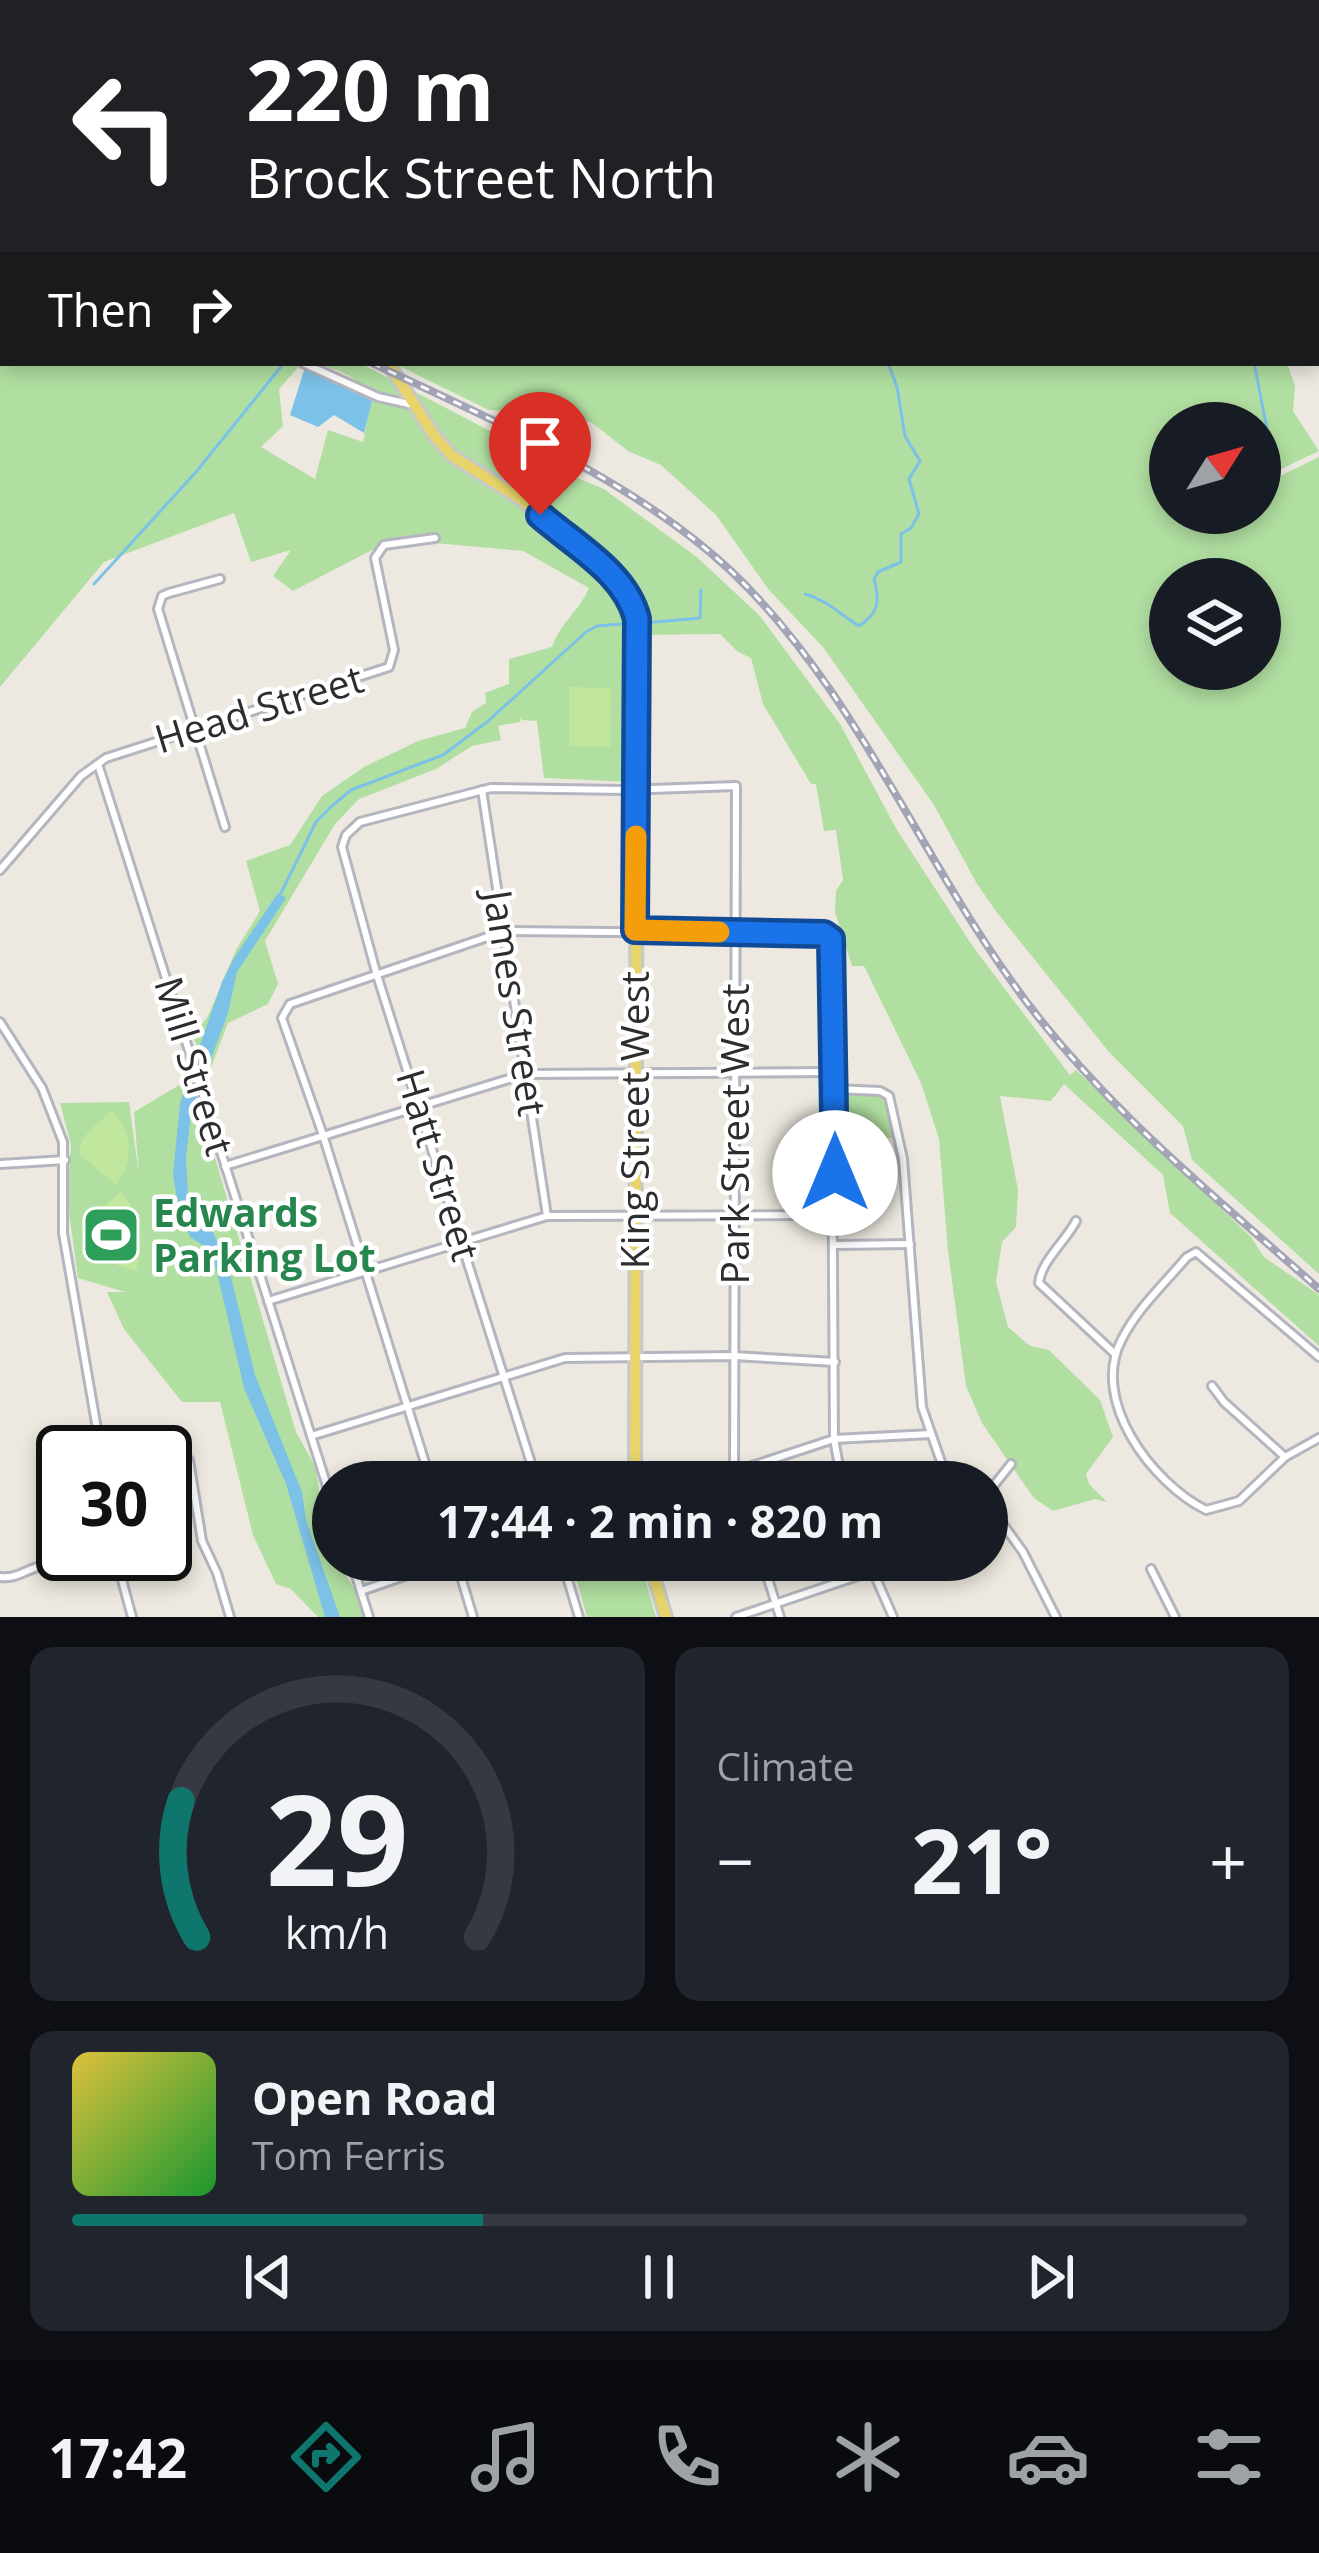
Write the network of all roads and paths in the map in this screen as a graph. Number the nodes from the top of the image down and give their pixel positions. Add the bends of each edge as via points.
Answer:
1 (309, 366) edge
2 (390, 366) edge
3 (413, 405) junction
4 (435, 538) dead end
5 (220, 580) dead end
6 (195, 729) junction
7 (98, 764) junction
8 (482, 790) junction
9 (636, 790) junction
10 (225, 826) dead end
11 (0, 870) edge
12 (635, 930) junction
13 (505, 931) junction
14 (736, 932) junction
15 (376, 972) junction
16 (0, 1022) edge
17 (636, 1072) junction
18 (834, 1072) junction
19 (736, 1073) junction
20 (526, 1074) junction
21 (834, 1089) junction
22 (420, 1106) junction
23 (323, 1135) junction
24 (65, 1160) junction
25 (0, 1164) edge
26 (225, 1166) junction
27 (635, 1214) junction
28 (734, 1215) junction
29 (835, 1215) junction
30 (547, 1216) junction
31 (1076, 1221) dead end
32 (462, 1242) junction
33 (910, 1244) junction
34 (834, 1245) junction
35 (365, 1271) junction
36 (268, 1301) junction
37 (1115, 1354) junction
38 (734, 1356) junction
39 (635, 1357) junction
40 (1319, 1357) edge
41 (836, 1362) junction
42 (504, 1378) junction
43 (1212, 1386) dead end
44 (408, 1407) junction
45 (96, 1425) edge
46 (931, 1434) junction
47 (310, 1436) junction
48 (1319, 1438) edge
49 (834, 1439) junction
50 (1285, 1457) junction
51 (318, 1461) edge
52 (425, 1461) edge
53 (531, 1461) edge
54 (635, 1461) edge
55 (734, 1461) edge
56 (767, 1461) edge
57 (838, 1461) edge
58 (941, 1461) edge
59 (1011, 1464) dead end
60 (1008, 1468) edge
61 (192, 1479) edge
62 (1008, 1530) edge
63 (36, 1567) edge
64 (1151, 1569) dead end
65 (0, 1577) edge
66 (123, 1581) edge
67 (358, 1581) edge
68 (391, 1581) edge
69 (461, 1581) edge
70 (568, 1581) edge
71 (655, 1581) edge
72 (769, 1581) edge
73 (846, 1581) edge
74 (877, 1581) edge
75 (361, 1591) junction
76 (776, 1604) junction
77 (132, 1617) edge
78 (230, 1617) edge
79 (369, 1617) edge
80 (473, 1617) edge
81 (579, 1617) edge
82 (666, 1617) edge
83 (736, 1617) edge
84 (780, 1617) edge
85 (893, 1617) edge
86 (1056, 1617) edge
87 (1175, 1617) edge

1 - 3 street
2 - 3 main road, King Street West
3 - 9 main road, King Street West via 461,464 518,497 627,592 638,633
4 - 6 street, Head Street via 384,545 375,558 394,650 389,667
5 - 6 street via 162,596 158,609
6 - 7 street, Head Street
6 - 10 street
7 - 11 street, Head Street
7 - 26 street, Mill Street
8 - 9 street
8 - 13 street, James Street
8 - 15 street, Hatt Street via 360,823 346,835 342,847
9 - 12 main road, King Street West
9 - 14 street, Park Street West via 736,786
12 - 13 street
12 - 14 street
12 - 17 main road, King Street West
13 - 15 street
13 - 20 street, James Street
14 - 18 street via 831,939
14 - 19 street, Park Street West
15 - 22 street, Hatt Street
15 - 23 street via 283,1011
16 - 24 street via 54,1112
17 - 19 street
17 - 20 street
17 - 27 main road, King Street West
18 - 19 street
18 - 21 street
19 - 28 street, Park Street West
20 - 22 street
20 - 30 street, James Street
21 - 29 street
21 - 33 street via 889,1096
22 - 23 street
22 - 32 street, Hatt Street
23 - 26 street
23 - 35 street
24 - 25 street
24 - 45 street via 63,1233
26 - 36 street, Mill Street
27 - 28 street
27 - 30 street
27 - 39 main road, King Street West
28 - 29 street
28 - 38 street, Park Street West
29 - 34 street
30 - 32 street
31 - 37 street via 1040,1283
32 - 35 street
32 - 42 street, Hatt Street
33 - 34 street
33 - 46 street
34 - 41 street
35 - 36 street
35 - 44 street
36 - 47 street, Mill Street
37 - 40 street via 1196,1252
37 - 50 street via 1113,1388 1135,1444 1197,1505 1218,1510 1239,1501
38 - 39 street
38 - 41 street
38 - 55 street, Park Street West
39 - 42 street via 565,1358
39 - 54 main road, King Street West
41 - 49 street
42 - 44 street
42 - 53 street, Hatt Street
43 - 50 street
44 - 47 street
44 - 52 street
46 - 49 street
46 - 58 street
47 - 51 street, Mill Street
48 - 50 street
49 - 56 street
49 - 57 street
59 - 60 street
61 - 78 street via 202,1541
62 - 86 street
63 - 65 street
64 - 87 street
66 - 77 street
67 - 75 street
68 - 75 street
69 - 80 street
70 - 81 street
71 - 82 main road
72 - 76 street
73 - 76 street
74 - 85 street
75 - 79 street
76 - 83 street
76 - 84 street

